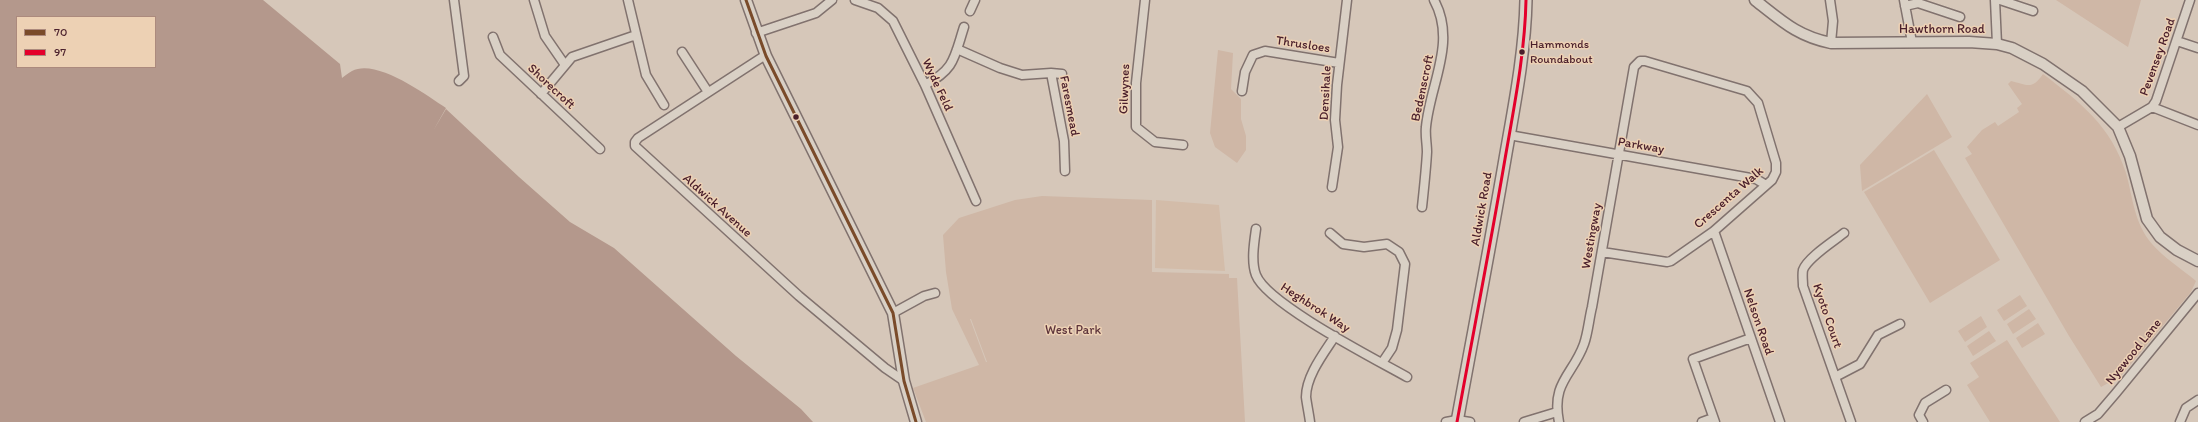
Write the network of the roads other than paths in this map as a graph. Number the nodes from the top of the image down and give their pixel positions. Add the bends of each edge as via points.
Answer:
1 (454, 0) edge
2 (534, 0) edge
3 (628, 0) edge
4 (746, 0) edge
5 (832, 0) edge
6 (855, 0) edge
7 (975, 0) edge
8 (1145, 0) edge
9 (1347, 0) edge
10 (1434, 0) edge
11 (1526, 0) edge
12 (1755, 0) edge
13 (1830, 0) edge
14 (1995, 0) edge
15 (2000, 0) edge
16 (2190, 0) edge
17 (1905, 3) edge
18 (970, 11) dead end
19 (2028, 13) dead end
20 (1960, 17) dead end
21 (964, 27) dead end
22 (756, 33) junction
23 (636, 35) junction
24 (493, 37) dead end
25 (2177, 41) junction
26 (1912, 42) junction
27 (1831, 43) junction
28 (1997, 44) junction
29 (2198, 48) edge
30 (956, 49) junction
31 (682, 52) dead end
32 (761, 58) dead end
33 (1640, 61) joint
34 (1339, 63) junction
35 (565, 65) junction
36 (1051, 73) junction
37 (1062, 74) dead end
38 (459, 81) dead end
39 (925, 85) junction
40 (1242, 91) dead end
41 (708, 92) junction
42 (541, 94) junction
43 (664, 105) dead end
44 (2152, 107) junction
45 (2198, 125) edge
46 (2118, 127) junction
47 (1509, 135) junction
48 (1183, 146) dead end
49 (600, 149) dead end
50 (1619, 154) junction
51 (1065, 171) dead end
52 (1766, 186) junction
53 (1332, 187) dead end
54 (976, 201) dead end
55 (1422, 207) dead end
56 (1256, 230) dead end
57 (1714, 231) junction
58 (1330, 233) dead end
59 (1844, 234) dead end
60 (1602, 252) junction
61 (2198, 261) edge
62 (935, 293) dead end
63 (2198, 293) edge
64 (892, 313) junction
65 (1900, 324) dead end
66 (1335, 336) junction
67 (1751, 338) junction
68 (1382, 362) junction
69 (1835, 377) junction
70 (1407, 378) dead end
71 (904, 382) junction
72 (1946, 390) dead end
73 (2198, 400) edge
74 (1557, 412) junction
75 (1714, 420) edge
76 (1457, 421) edge
77 (916, 422) edge
78 (1310, 422) edge
79 (1446, 422) edge
80 (1470, 422) edge
81 (1524, 422) edge
82 (1559, 422) edge
83 (1702, 422) edge
84 (1780, 422) edge
85 (1851, 422) edge
86 (1922, 422) edge
87 (2085, 422) edge
88 (2180, 422) edge

1 - 38 street via 464,76
2 - 35 street via 545,36
3 - 23 street
4 - 22 street
5 - 22 street via 816,13
6 - 39 street, Wyde Feld via 878,8 893,21
7 - 18 street
8 - 48 street, Gilwynes via 1136,83 1136,127 1155,142
9 - 34 street, Densihale
10 - 55 street, Bedenscroft via 1440,11 1444,29 1444,47 1432,89 1426,128 1427,152
11 - 47 main road, Aldwick Road via 1525,28
12 - 27 street, Hawthorn Road via 1801,35
13 - 27 street via 1833,21
14 - 28 street
15 - 19 street
16 - 25 street, Pevensey Road
17 - 20 street via 1918,3
17 - 26 street
21 - 30 street
22 - 64 street
23 - 35 street via 572,57
23 - 43 street via 646,75
24 - 42 street, Shorecroft via 500,55
25 - 29 street
25 - 44 street, Pevensey Road via 2159,96
26 - 27 street, Hawthorn Road
26 - 28 street, Hawthorn Road
28 - 46 street, Hawthorn Road via 2022,53 2058,74 2082,91
30 - 36 street, Faresmead via 1022,74
30 - 39 street via 951,66
31 - 41 street
32 - 41 street, Aldwick Avenue
33 - 50 street, Westingway via 1634,67
33 - 52 street, Crescenta Walk via 1747,91 1753,96 1758,103 1776,164 1776,172
34 - 40 street, Thrusloes via 1265,51 1253,55 1245,72
34 - 53 street, Densihale via 1335,120 1338,147
35 - 42 street
36 - 37 street
36 - 51 street, Faresmead via 1064,140
39 - 54 street, Wyde Feld
41 - 71 street, Aldwick Avenue via 638,138 635,142 638,151 799,296
42 - 49 street, Shorecroft
44 - 45 street
44 - 46 street, Pevensey Road
46 - 61 street, Hawthorn Road via 2130,156 2147,219 2160,237
47 - 50 street, Parkway
47 - 76 main road, Aldwick Road via 1483,290
50 - 52 street, Parkway via 1745,176 1756,179
50 - 60 street, Westingway
52 - 57 street, Crescenta Walk
56 - 66 street, Heghbrok Way via 1253,251 1256,275 1269,292
57 - 60 street, Crescenta Walk via 1667,262
57 - 67 street, Nelson Road
58 - 68 street via 1343,244 1364,247 1386,244 1399,252 1405,264 1397,330 1392,348
59 - 69 street, Kyoto Court via 1810,260 1802,278
60 - 74 street, Westingway via 1584,344 1562,381
62 - 64 street
63 - 87 street, Nyewood Lane via 2098,414
64 - 71 street
65 - 69 street via 1878,335 1860,364
66 - 68 street, Heghbrok Way
66 - 78 street via 1308,386 1306,397
67 - 75 street via 1693,359
67 - 84 street, Nelson Road
68 - 70 street, Heghbrok Way
69 - 85 street, Kyoto Court
71 - 77 street
72 - 86 street via 1926,403 1919,415
73 - 88 street via 2186,408
74 - 81 street
74 - 82 street
75 - 83 street
76 - 79 street
76 - 80 street

